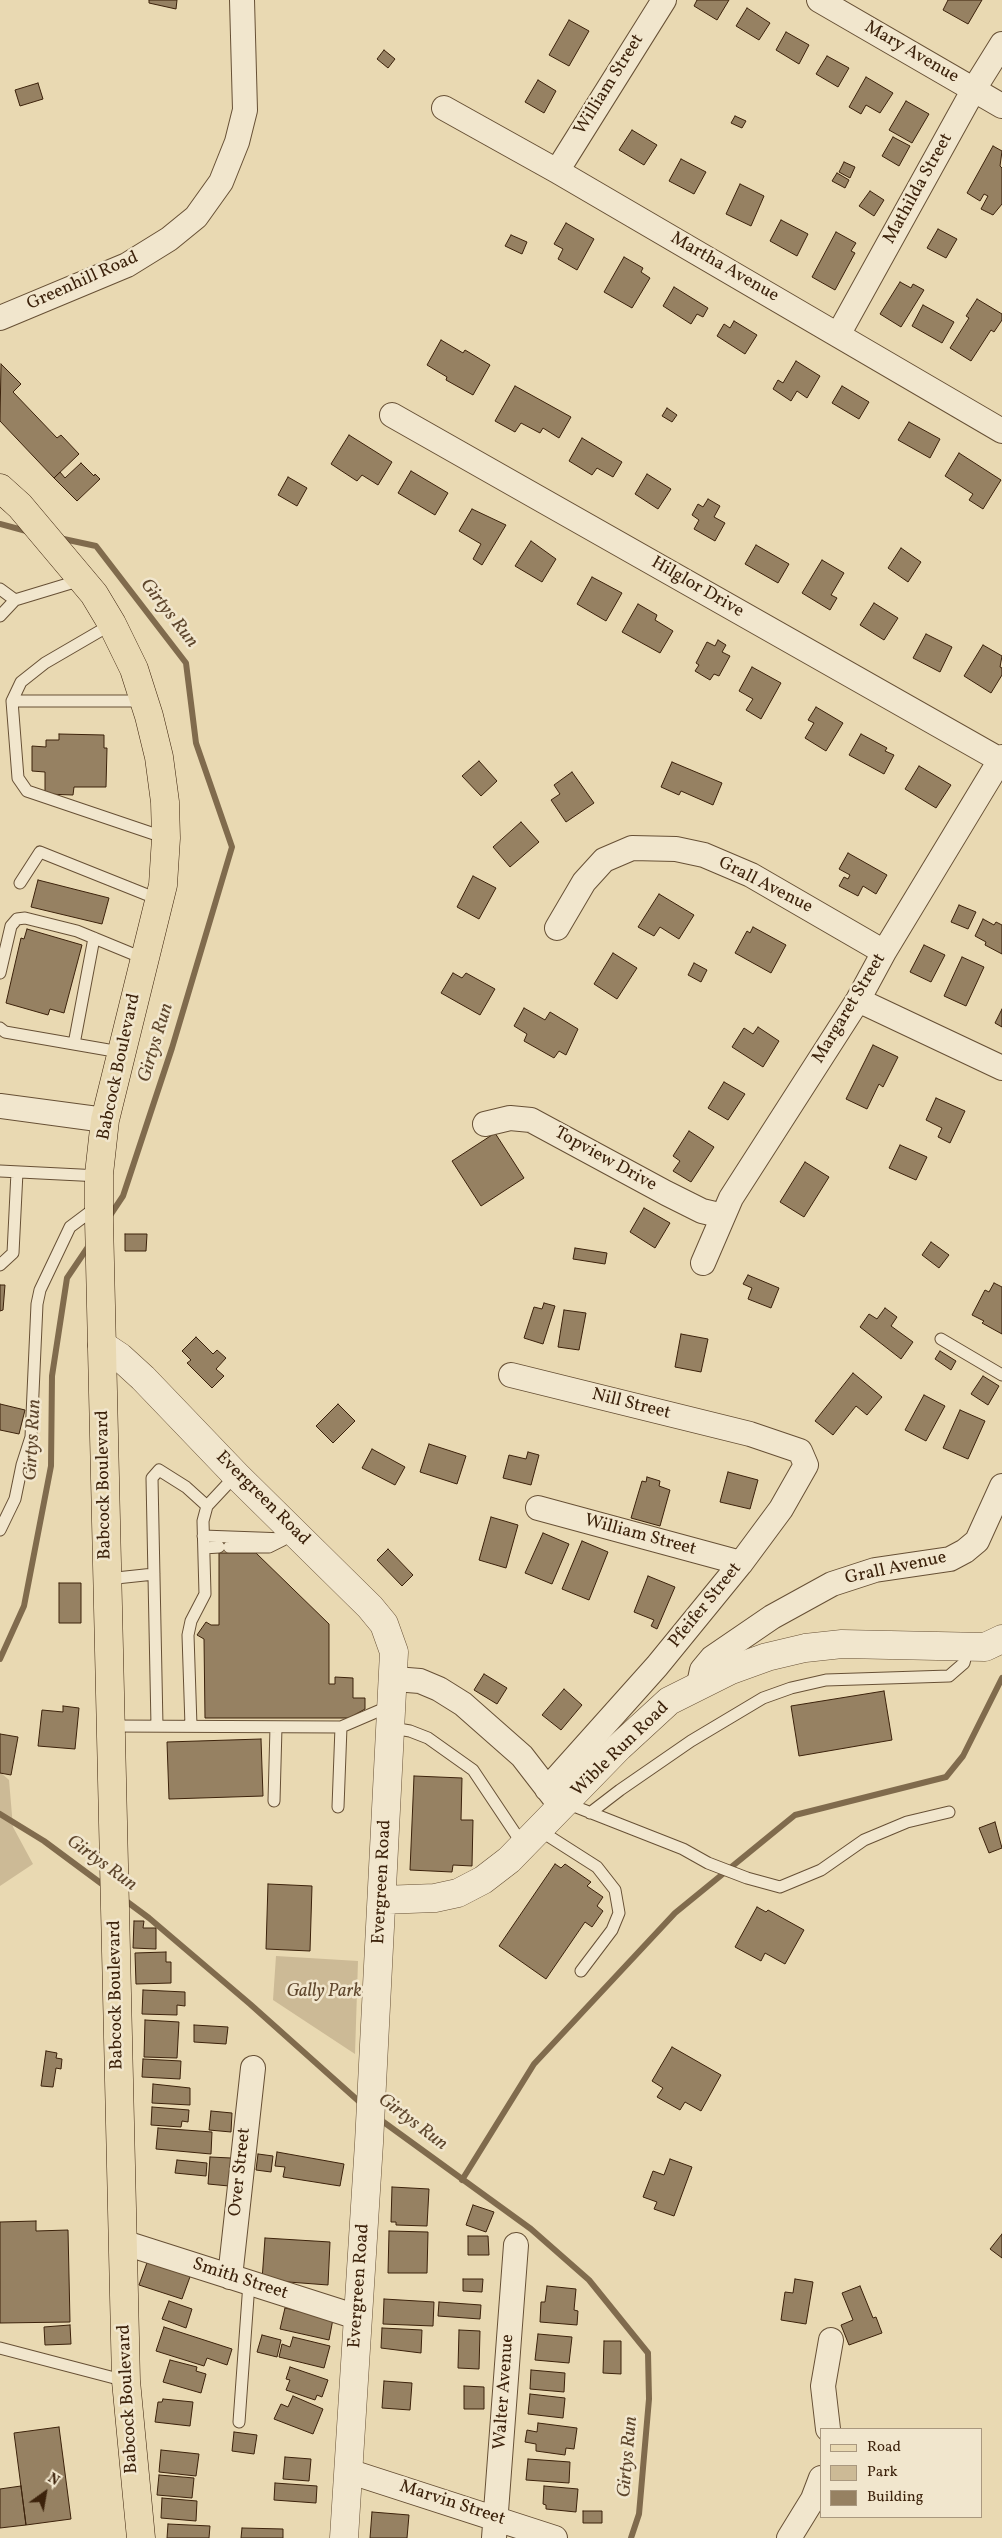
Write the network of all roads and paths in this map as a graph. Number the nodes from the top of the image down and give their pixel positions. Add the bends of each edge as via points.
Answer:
1 (242, 0) edge
2 (664, 0) edge
3 (819, 0) edge
4 (1002, 44) edge
5 (974, 90) junction
6 (1002, 106) edge
7 (444, 108) dead end
8 (557, 171) junction
9 (0, 318) edge
10 (838, 335) junction
11 (392, 415) dead end
12 (1002, 431) edge
13 (10, 497) edge
14 (76, 572) junction
15 (0, 589) edge
16 (16, 600) junction
17 (0, 616) edge
18 (112, 624) junction
19 (12, 701) junction
20 (144, 701) junction
21 (1001, 759) edge
22 (166, 838) junction
23 (20, 882) dead end
24 (160, 900) junction
25 (557, 928) dead end
26 (94, 938) junction
27 (884, 952) junction
28 (145, 959) junction
29 (0, 973) edge
30 (858, 1000) junction
31 (0, 1028) edge
32 (74, 1044) junction
33 (120, 1052) junction
34 (1002, 1068) edge
35 (0, 1106) edge
36 (105, 1120) junction
37 (485, 1124) dead end
38 (0, 1171) edge
39 (17, 1172) junction
40 (100, 1176) junction
41 (99, 1212) junction
42 (723, 1216) junction
43 (703, 1263) dead end
44 (0, 1264) edge
45 (941, 1339) dead end
46 (102, 1345) junction
47 (511, 1375) dead end
48 (1002, 1376) edge
49 (750, 1434) joint
50 (236, 1475) junction
51 (1002, 1486) edge
52 (207, 1506) junction
53 (538, 1508) dead end
54 (0, 1530) edge
55 (289, 1534) junction
56 (203, 1536) junction
57 (204, 1548) junction
58 (741, 1563) junction
59 (154, 1574) junction
60 (108, 1579) junction
61 (985, 1644) edge
62 (699, 1684) junction
63 (393, 1704) junction
64 (111, 1726) junction
65 (157, 1726) junction
66 (191, 1726) junction
67 (276, 1727) junction
68 (341, 1727) junction
69 (274, 1801) dead end
70 (566, 1803) junction
71 (338, 1807) dead end
72 (949, 1812) dead end
73 (531, 1838) junction
74 (382, 1900) junction
75 (582, 1971) dead end
76 (253, 2068) dead end
77 (122, 2242) junction
78 (516, 2245) dead end
79 (239, 2280) junction
80 (357, 2317) junction
81 (831, 2340) dead end
82 (0, 2348) edge
83 (126, 2380) junction
84 (239, 2422) dead end
85 (828, 2428) edge
86 (348, 2471) junction
87 (820, 2480) edge
88 (495, 2528) edge
89 (141, 2538) edge
90 (344, 2538) edge
91 (555, 2538) edge
92 (789, 2538) edge

1 - 9 street, Greenhill Road via 245,110 237,142 221,182 196,217 169,239 127,265
2 - 8 street, William Street
3 - 5 street, Mary Avenue
4 - 5 street, Mathilda Street
5 - 6 street, Mary Avenue
5 - 10 street, Mathilda Street
7 - 8 street, Martha Avenue
8 - 10 street, Martha Avenue
10 - 12 street, Martha Avenue
11 - 21 street, Hilglor Drive
13 - 14 main road, Babcock Boulevard
14 - 16 lane
14 - 18 main road, Babcock Boulevard
15 - 16 lane
16 - 17 lane
18 - 19 lane via 45,663 21,682
18 - 20 main road, Babcock Boulevard via 134,669
19 - 20 lane
19 - 22 lane via 18,778 27,791
20 - 22 main road, Babcock Boulevard via 159,757
21 - 27 street, Margaret Street
22 - 24 main road, Babcock Boulevard
23 - 24 lane via 40,852
24 - 28 main road, Babcock Boulevard
25 - 27 street, Grall Avenue via 584,882 604,860 632,848 676,849 704,855 751,875
26 - 28 lane
26 - 29 lane via 25,918 17,919 11,926
26 - 32 lane
27 - 30 street, Margaret Street
28 - 33 main road, Babcock Boulevard
30 - 34 street
30 - 42 street, Margaret Street via 731,1198
31 - 32 lane via 5,1032
32 - 33 lane
33 - 36 main road, Babcock Boulevard
35 - 36 street
36 - 40 main road, Babcock Boulevard
37 - 42 street, Topview Drive via 510,1118 531,1120 666,1193 702,1211
38 - 39 lane
39 - 40 lane
39 - 44 lane via 13,1253
40 - 41 main road, Babcock Boulevard
41 - 46 main road, Babcock Boulevard
41 - 54 lane via 70,1227 40,1290 31,1437 15,1499
42 - 43 street, Margaret Street
45 - 48 lane
46 - 50 street, Evergreen Road via 143,1378
46 - 60 main road, Babcock Boulevard
47 - 49 street, Nill Street
49 - 58 street, Pfeifer Street via 800,1452 806,1465 781,1509
50 - 52 lane
50 - 55 street, Evergreen Road
51 - 62 street, Grall Avenue via 977,1541 965,1551 950,1559 874,1570 832,1584 772,1617 712,1658 702,1670
52 - 56 lane
52 - 59 lane via 186,1487 159,1470 152,1478
53 - 58 street, William Street
55 - 56 lane
55 - 57 lane via 269,1547
55 - 63 street, Evergreen Road via 370,1607 384,1624 394,1652
56 - 57 lane
57 - 66 lane via 206,1594 191,1621 188,1634
58 - 70 street, Pfeifer Street via 657,1666
59 - 60 lane
59 - 65 lane
60 - 64 main road, Babcock Boulevard
61 - 62 street, Wible Run Road via 842,1644 805,1648 767,1657
61 - 70 lane via 949,1676 826,1680 763,1698 691,1741 620,1790
62 - 70 street, Wible Run Road via 669,1701 644,1722
63 - 68 lane
63 - 70 street via 426,1684 463,1704 522,1756
63 - 73 lane via 410,1731 428,1738 473,1770
63 - 74 street, Evergreen Road
64 - 65 lane
64 - 77 main road, Babcock Boulevard
65 - 66 lane
66 - 67 lane
67 - 68 lane
67 - 69 lane
68 - 71 lane
70 - 72 lane via 683,1849 708,1863 780,1887 821,1870 864,1840 907,1822
70 - 73 street, Wible Run Road
73 - 74 street, Wible Run Road via 483,1880 458,1892 435,1898
73 - 75 lane via 597,1867 615,1890 619,1913 612,1930
74 - 80 street, Evergreen Road via 370,2143
76 - 79 street, Over Street
77 - 79 street, Smith Street
77 - 83 main road, Babcock Boulevard
78 - 88 street, Walter Avenue
79 - 80 street, Smith Street
79 - 84 lane, Over Street
80 - 86 street, Evergreen Road
81 - 85 street via 823,2386
82 - 83 lane
83 - 89 main road, Babcock Boulevard
86 - 88 street, Marvin Street
86 - 90 street, Evergreen Road
87 - 92 street
88 - 91 street, Marvin Street

